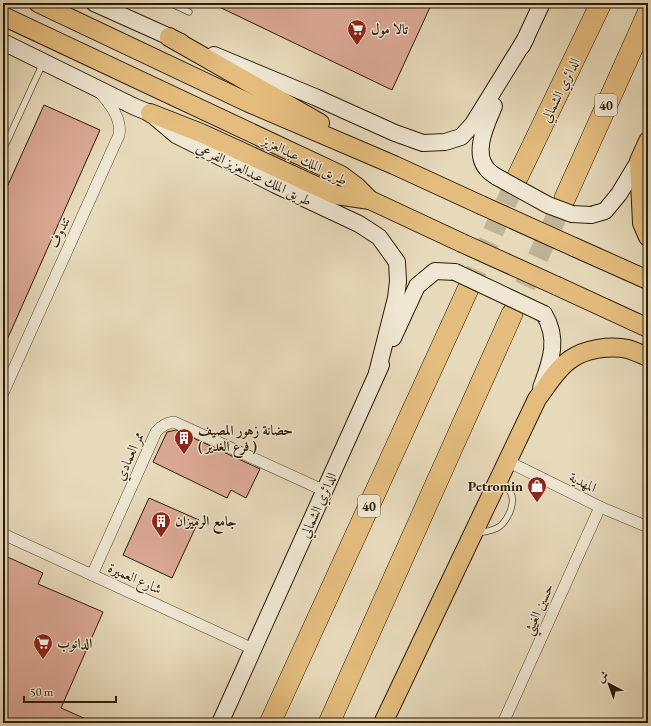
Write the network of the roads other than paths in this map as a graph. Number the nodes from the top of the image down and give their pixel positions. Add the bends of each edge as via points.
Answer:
1 (38, 3) edge
2 (94, 3) edge
3 (170, 3) edge
4 (542, 3) edge
5 (601, 3) edge
6 (189, 12) dead end
7 (648, 13) edge
8 (3, 16) edge
9 (169, 37) junction
10 (526, 38) junction
11 (3, 42) edge
12 (43, 62) junction
13 (95, 87) junction
14 (150, 113) junction
15 (648, 141) edge
16 (3, 150) edge
17 (639, 161) junction
18 (394, 165) junction
19 (518, 176) tunnel mouth
20 (565, 198) tunnel mouth
21 (370, 200) junction
22 (648, 237) edge
23 (648, 280) edge
24 (468, 289) tunnel mouth
25 (512, 314) tunnel mouth
26 (648, 328) edge
27 (648, 357) edge
28 (377, 373) junction
29 (4, 389) edge
30 (537, 399) junction
31 (503, 469) junction
32 (325, 491) junction
33 (600, 507) junction
34 (648, 527) edge
35 (3, 534) edge
36 (472, 535) junction
37 (92, 575) junction
38 (253, 649) junction
39 (220, 723) edge
40 (270, 723) edge
41 (329, 723) edge
42 (383, 723) edge
43 (503, 723) edge

1 - 18 main road, طريق الملك عبدالعزيز via 250,103
2 - 9 street
3 - 6 lane
4 - 10 street
5 - 19 highway, الدائري الشمالي
7 - 20 highway, 40
8 - 21 main road, طريق الملك عبدالعزيز via 341,175
9 - 10 street via 423,143 444,142 461,137 474,124
9 - 18 main road
10 - 17 street, bridge via 485,126 481,158 486,169 548,205 572,214 591,215 605,212
11 - 12 street, طريق الملك عبدالعزيز الفرعي
12 - 13 street, طريق الملك عبدالعزيز الفرعي
12 - 16 lane
13 - 14 street, طريق الملك عبدالعزيز الفرعي
13 - 29 street, تندوف via 119,120 120,135
14 - 21 main road via 336,195
14 - 28 street, طريق الملك عبدالعزيز الفرعي via 176,135 359,224 379,237 396,262 398,281
15 - 17 main road
17 - 22 main road via 642,223
18 - 23 main road, طريق الملك عبدالعزيز, bridge
21 - 26 main road, طريق الملك عبدالعزيز, bridge
24 - 40 highway, 40
25 - 41 highway
27 - 30 main road via 627,349 601,348 584,352 570,359 557,372
28 - 30 street, الدائري الشمالي, bridge via 417,286 435,271 455,272 544,314 553,335 552,360
28 - 32 street, الدائري الشمالي
30 - 31 main road
31 - 33 street, المهدية
31 - 36 main road
31 - 36 lane via 513,498 507,519 495,529
32 - 37 street, ممر العمادي via 174,422 169,423 156,432
32 - 38 street, الدائري الشمالي
33 - 34 street, المهدية
33 - 43 street, حسين الغيثي
35 - 37 street, شارع العميرة
36 - 42 main road
37 - 38 street, شارع العميرة
38 - 39 street, الدائري الشمالي

